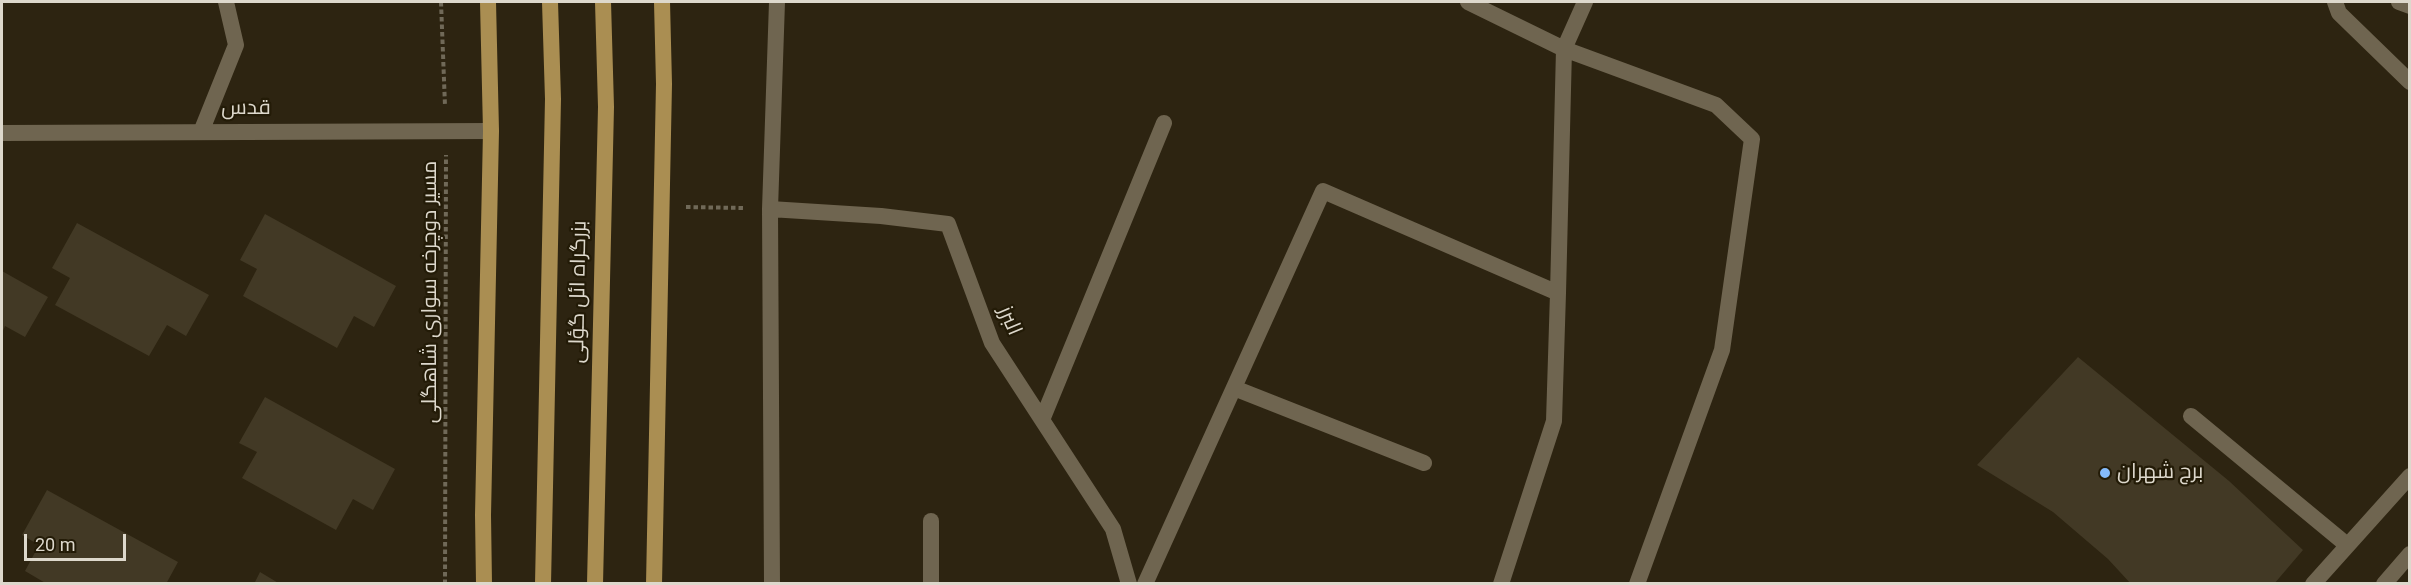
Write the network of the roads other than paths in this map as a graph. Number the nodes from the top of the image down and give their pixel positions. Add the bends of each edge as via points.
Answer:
1 (226, 2) edge
2 (488, 2) edge
3 (550, 2) edge
4 (603, 2) edge
5 (662, 2) edge
6 (777, 2) edge
7 (1468, 2) edge
8 (1585, 2) edge
9 (2335, 2) edge
10 (2399, 2) edge
11 (2409, 6) edge
12 (1564, 49) junction
13 (2409, 82) edge
14 (1164, 123) dead end
15 (490, 131) junction
16 (201, 132) junction
17 (2, 133) edge
18 (770, 209) junction
19 (1558, 293) junction
20 (1234, 388) junction
21 (2191, 416) dead end
22 (1042, 420) junction
23 (1424, 463) dead end
24 (2409, 476) edge
25 (931, 521) dead end
26 (2347, 545) junction
27 (2409, 554) edge
28 (484, 584) edge
29 (543, 584) edge
30 (595, 584) edge
31 (654, 584) edge
32 (772, 584) edge
33 (931, 584) edge
34 (1129, 584) edge
35 (1145, 584) edge
36 (1501, 584) edge
37 (1637, 584) edge
38 (2313, 584) edge
39 (2384, 584) edge

1 - 16 street via 236,45
2 - 15 highway
3 - 29 highway, بزرگراه ائل گؤلی via 553,111
4 - 30 highway, بزرگراه ائل گؤلی via 606,106
5 - 31 highway via 664,84
6 - 18 street
7 - 12 street
8 - 12 street
9 - 13 street via 2339,13
10 - 11 street
12 - 19 street
12 - 37 street via 1716,105 1752,139 1722,350
14 - 22 street
15 - 16 street, قدس
15 - 28 highway
16 - 17 street, قدس
18 - 22 street, البرز via 948,224 992,343
18 - 32 street
19 - 20 street via 1323,191
19 - 36 street via 1554,421
20 - 23 street
20 - 35 street
21 - 26 street
22 - 34 street, البرز via 1113,529
24 - 26 street
25 - 33 street
26 - 38 street
27 - 39 street

